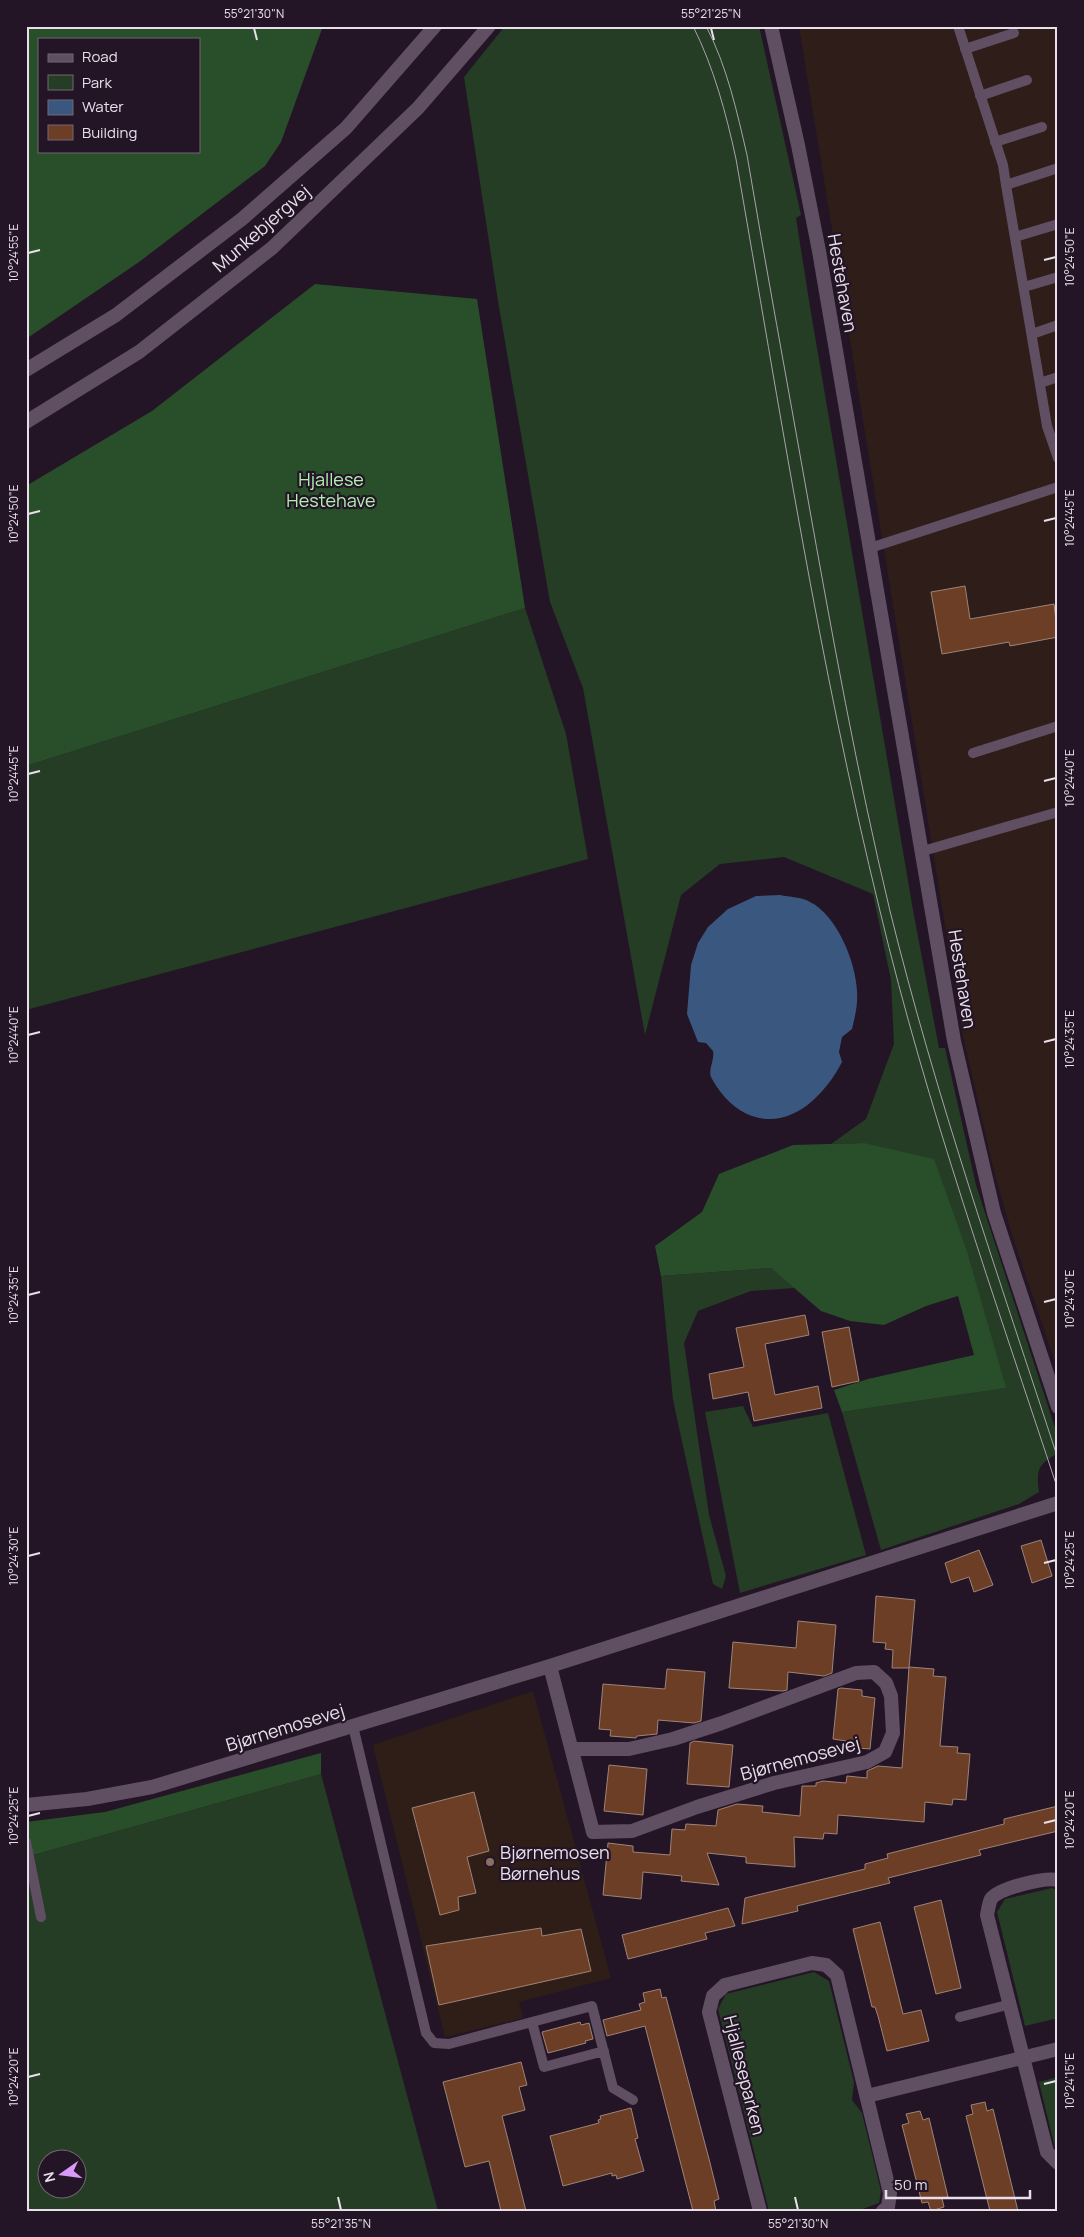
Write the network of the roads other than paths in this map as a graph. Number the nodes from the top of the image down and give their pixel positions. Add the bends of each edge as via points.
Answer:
1 (436, 26) edge
2 (489, 26) edge
3 (771, 26) edge
4 (958, 26) edge
5 (1014, 33) dead end
6 (965, 49) junction
7 (1028, 80) dead end
8 (980, 96) junction
9 (1042, 127) dead end
10 (995, 142) junction
11 (1055, 169) dead end
12 (1006, 185) junction
13 (1058, 224) edge
14 (1015, 238) junction
15 (1058, 277) edge
16 (1024, 288) junction
17 (1058, 325) edge
18 (1032, 334) junction
19 (26, 370) edge
20 (1058, 377) edge
21 (1040, 383) junction
22 (26, 422) edge
23 (1058, 458) edge
24 (1058, 487) edge
25 (870, 548) junction
26 (1058, 726) edge
27 (973, 753) dead end
28 (1058, 812) edge
29 (923, 851) junction
30 (1058, 1407) edge
31 (1058, 1503) edge
32 (550, 1666) junction
33 (353, 1726) junction
34 (572, 1749) junction
35 (26, 1805) edge
36 (26, 1842) edge
37 (1058, 1880) edge
38 (41, 1917) dead end
39 (1011, 2004) junction
40 (960, 2017) dead end
41 (532, 2022) junction
42 (1058, 2049) edge
43 (604, 2051) junction
44 (1024, 2058) junction
45 (867, 2096) junction
46 (633, 2100) dead end
47 (1058, 2163) edge
48 (760, 2211) edge
49 (883, 2211) edge

1 - 19 street, Munkebjergvej via 346,128 242,219 116,315
2 - 22 street, Munkebjergvej via 418,108 272,248 139,352
3 - 25 street, Hestehaven via 819,251
4 - 6 lane
5 - 6 lane
6 - 8 lane
7 - 8 lane
8 - 10 lane
9 - 10 lane
10 - 12 lane
11 - 12 lane
12 - 14 lane
13 - 14 lane
14 - 16 lane
15 - 16 lane
16 - 18 lane
17 - 18 lane
18 - 21 lane
20 - 21 lane
21 - 23 lane
24 - 25 lane
25 - 29 street, Hestehaven
26 - 27 lane
28 - 29 lane
29 - 30 street, Hestehaven via 954,1041 994,1213
31 - 32 street, Bjørnemosevej
32 - 33 street, Bjørnemosevej
32 - 34 street, Bjørnemosevej
33 - 35 street, Bjørnemosevej via 152,1788
33 - 41 lane via 426,2033 434,2043 449,2044
34 - 34 street, Bjørnemosevej via 593,1832 632,1830 774,1783 867,1762 885,1752 893,1733 891,1696 886,1683 874,1672 856,1673 673,1739 629,1749
36 - 38 lane
37 - 39 street via 1049,1878 1002,1891 990,1900 987,1915
39 - 40 lane
39 - 44 street
41 - 43 lane via 592,2006
41 - 43 lane via 544,2067
42 - 44 street
43 - 46 lane via 613,2088
44 - 45 street
44 - 47 street via 1047,2152
45 - 48 street, Hjalleseparken via 837,1975 826,1965 812,1963 725,1985 713,1996 709,2012
45 - 49 street, Hjalleseparken via 890,2193 888,2207

